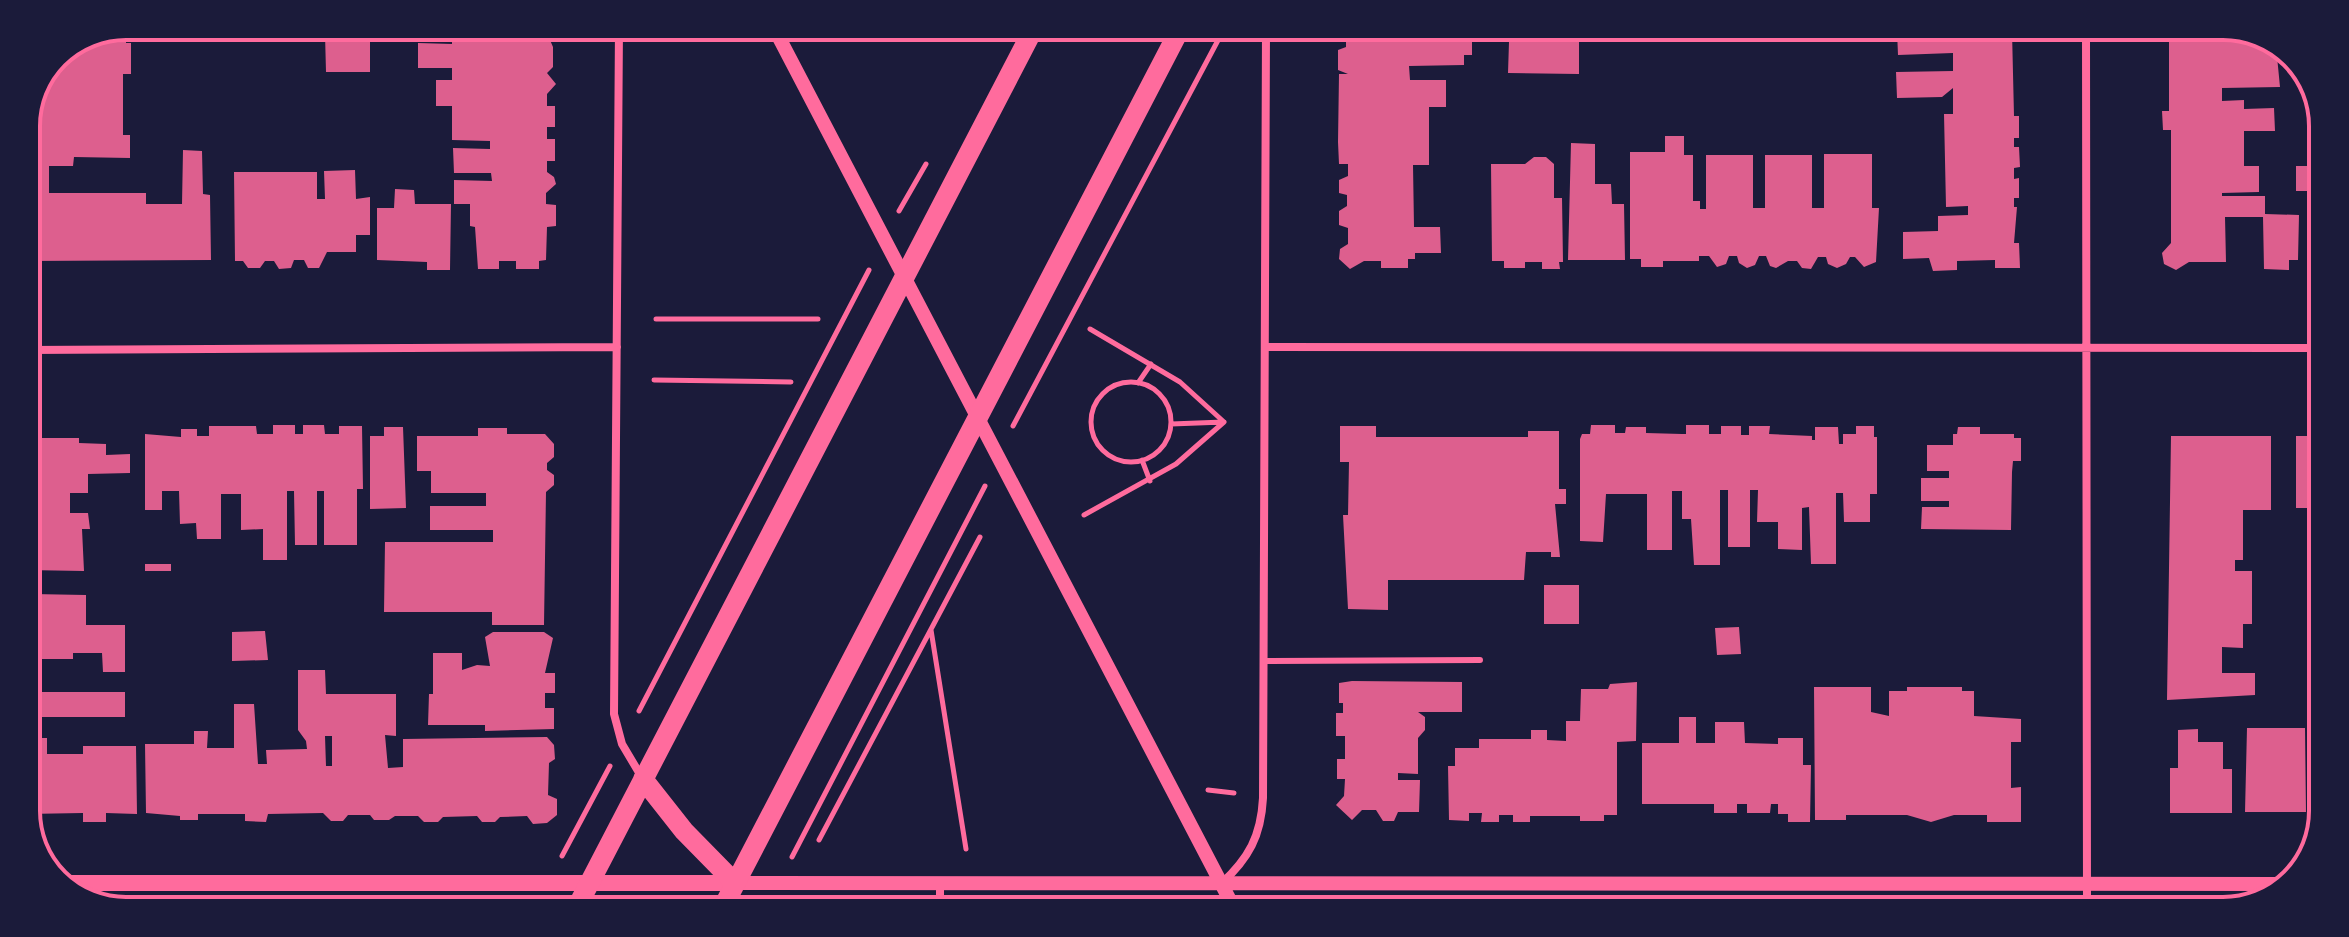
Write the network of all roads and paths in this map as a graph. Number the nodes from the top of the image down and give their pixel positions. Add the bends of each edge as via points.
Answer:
1 (619, 40) edge
2 (780, 40) edge
3 (1028, 40) edge
4 (1174, 40) edge
5 (1218, 40) edge
6 (1266, 40) edge
7 (2086, 40) edge
8 (903, 279) junction
9 (656, 319) dead end
10 (818, 319) dead end
11 (1090, 329) dead end
12 (837, 331) dead end
13 (617, 347) junction
14 (1265, 347) junction
15 (2086, 348) junction
16 (2309, 348) edge
17 (40, 350) edge
18 (1151, 364) junction
19 (1040, 374) dead end
20 (654, 380) dead end
21 (791, 382) dead end
22 (1138, 383) junction
23 (977, 420) junction
24 (1224, 422) junction
25 (1171, 424) junction
26 (1142, 460) junction
27 (1150, 481) junction
28 (1084, 515) dead end
29 (980, 537) dead end
30 (959, 540) dead end
31 (931, 629) junction
32 (1480, 660) dead end
33 (1265, 661) junction
34 (646, 698) dead end
35 (643, 779) junction
36 (1208, 790) dead end
37 (1234, 793) dead end
38 (807, 827) dead end
39 (819, 840) dead end
40 (966, 849) dead end
41 (79, 883) edge
42 (590, 883) junction
43 (735, 883) junction
44 (940, 883) junction
45 (1221, 884) junction
46 (2086, 884) junction
47 (2267, 884) edge
48 (582, 897) edge
49 (728, 897) edge
50 (940, 897) edge
51 (1228, 897) edge
52 (2086, 897) edge

1 - 13 street
2 - 8 street
3 - 8 main road
4 - 23 main road
5 - 19 path
6 - 14 street
7 - 15 street
8 - 23 street
8 - 35 main road
9 - 10 path
11 - 18 path
12 - 34 path
13 - 17 street
13 - 35 street via 614,714 622,744
14 - 15 street
14 - 33 street
15 - 16 street
15 - 46 street
18 - 22 path
18 - 24 path
20 - 21 path
22 - 25 path via 1149,386 1165,403
22 - 26 path via 1106,390 1092,411 1091,428 1109,456 1125,462
23 - 43 main road
23 - 45 street
24 - 25 path
24 - 27 path
25 - 26 path via 1159,451
26 - 27 path
27 - 28 path
29 - 31 path
30 - 38 path
31 - 39 path
31 - 40 path
32 - 33 lane
33 - 45 street via 1262,820 1252,850
35 - 42 main road
35 - 43 main road
36 - 37 path
41 - 42 main road
42 - 43 main road
42 - 48 main road
43 - 44 street
43 - 49 main road
44 - 45 street
44 - 50 street
45 - 46 street
45 - 51 street
46 - 47 street
46 - 52 street

